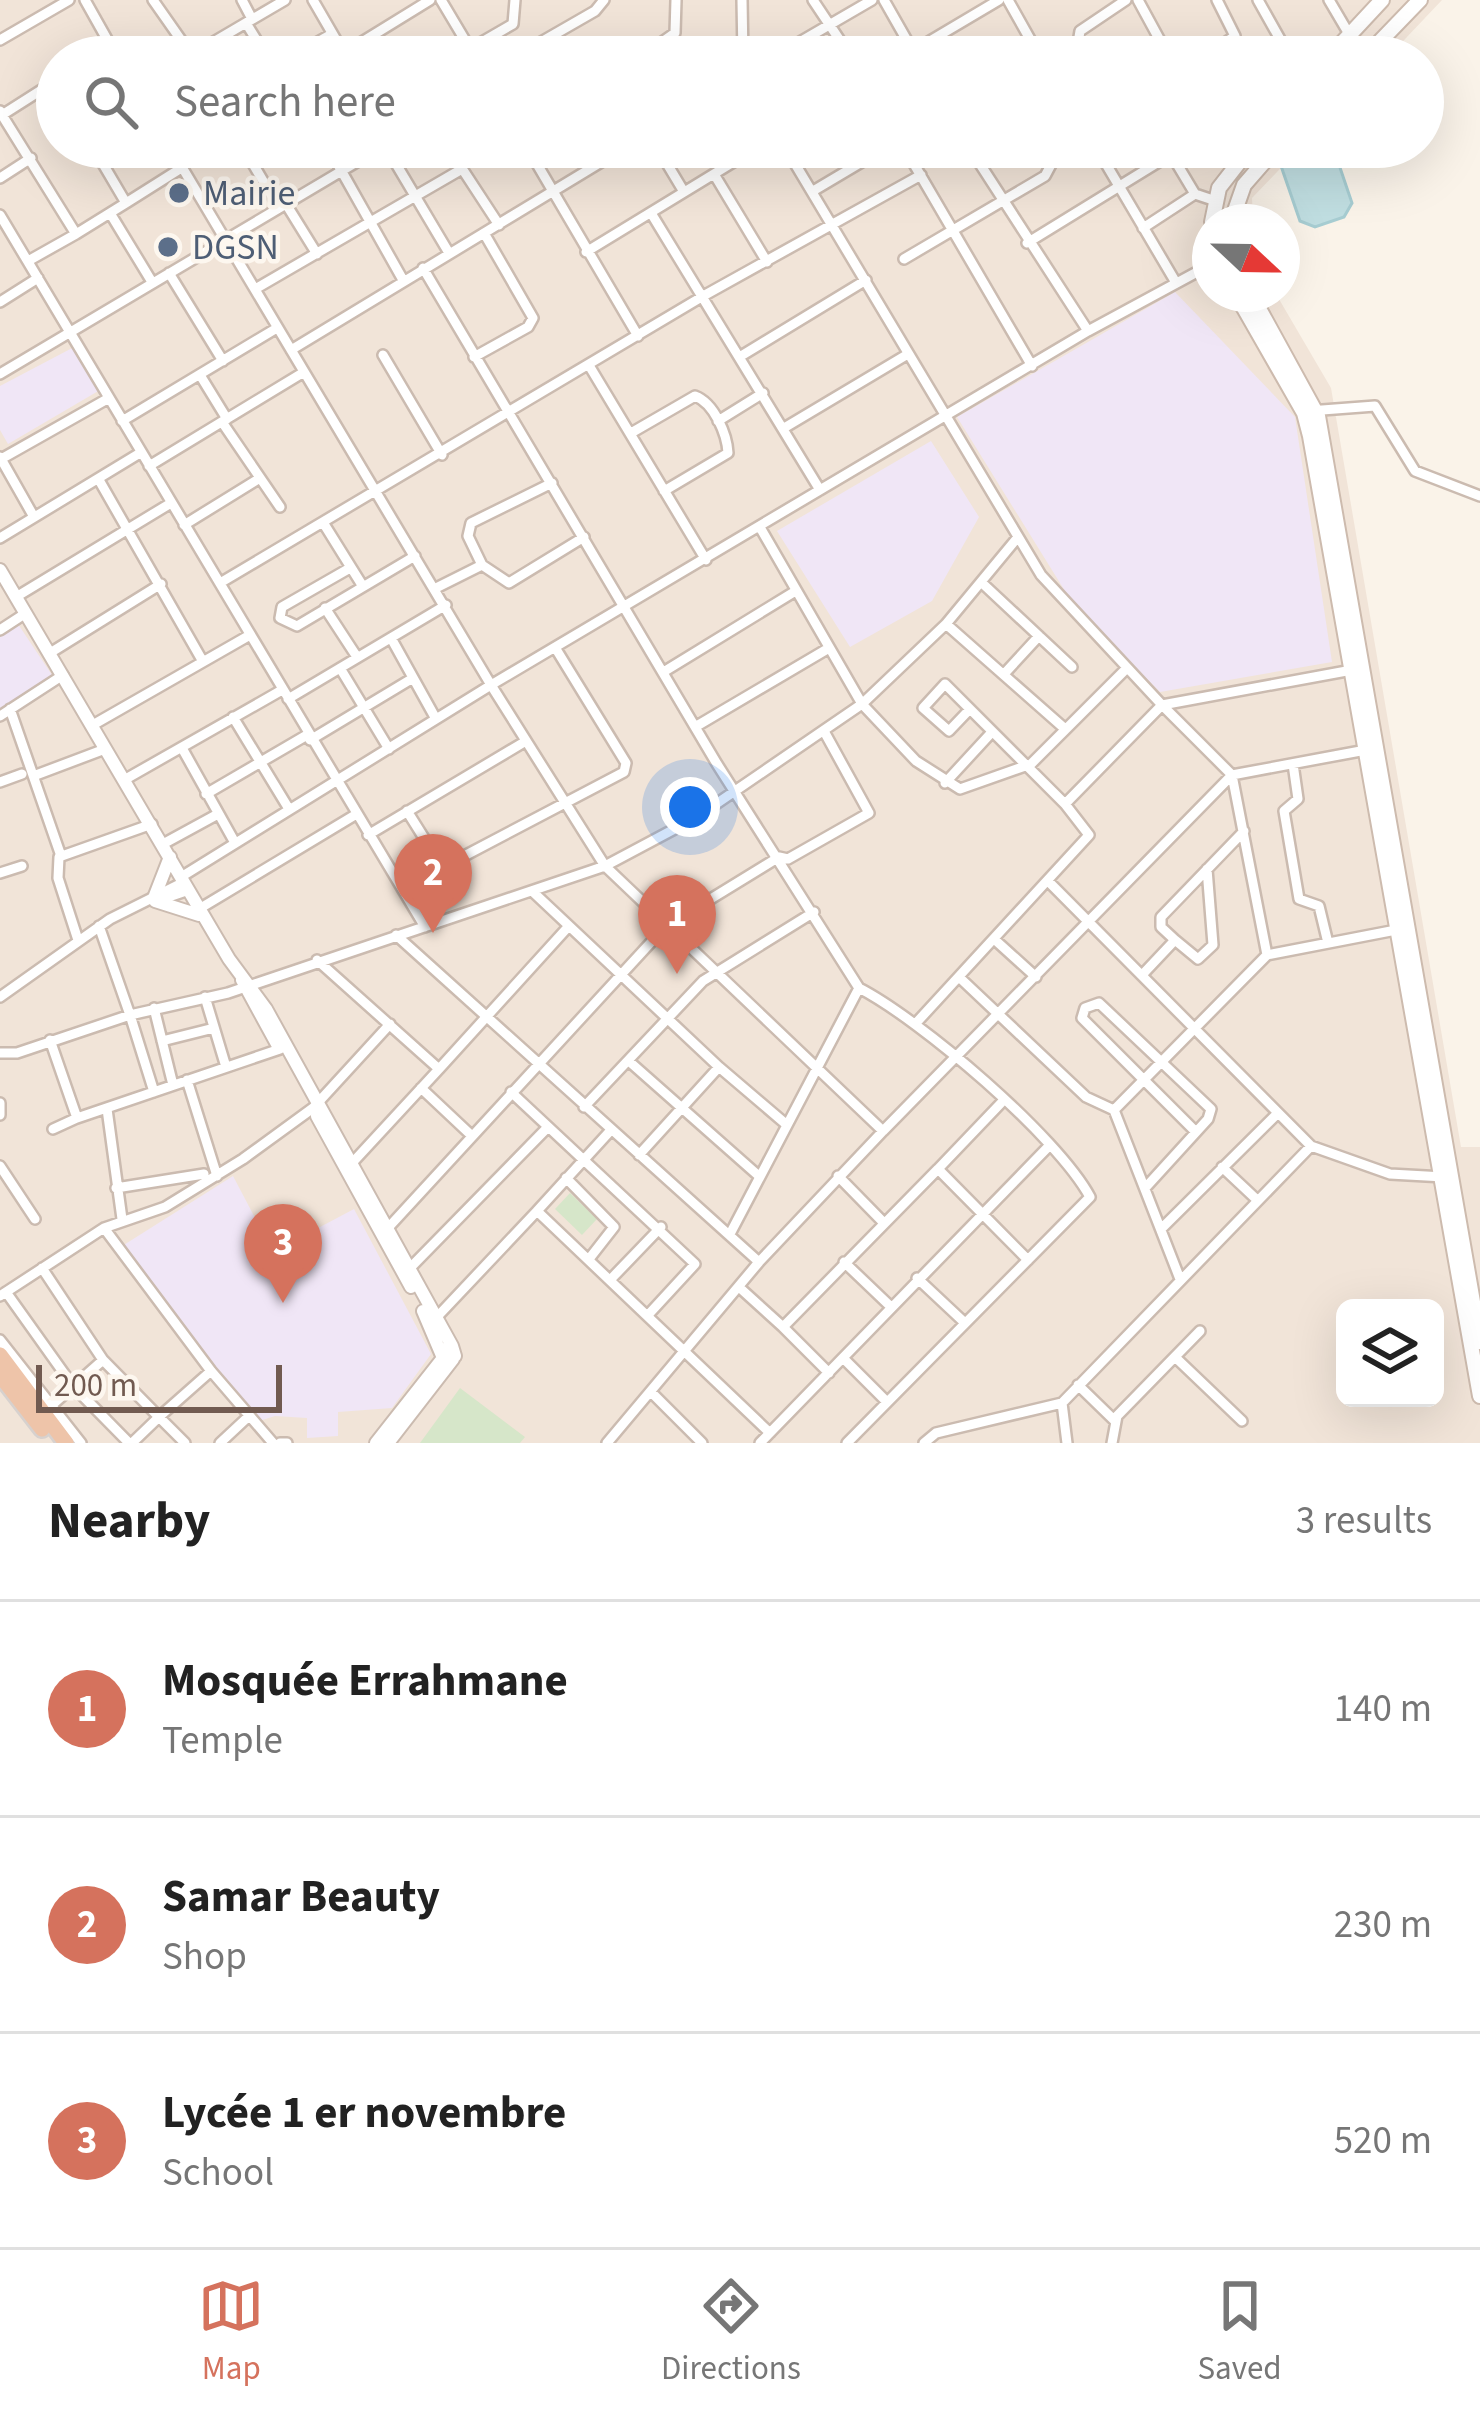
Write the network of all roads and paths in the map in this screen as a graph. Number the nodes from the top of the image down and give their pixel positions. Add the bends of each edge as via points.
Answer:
1 (69, 0) edge
2 (85, 0) edge
3 (153, 0) edge
4 (242, 0) edge
5 (285, 0) edge
6 (313, 0) edge
7 (430, 0) edge
8 (441, 0) edge
9 (515, 0) edge
10 (604, 0) edge
11 (676, 0) edge
12 (742, 0) edge
13 (813, 0) edge
14 (872, 0) edge
15 (884, 0) edge
16 (1003, 0) edge
17 (1126, 0) edge
18 (1138, 0) edge
19 (1217, 0) edge
20 (1258, 0) edge
21 (1329, 0) edge
22 (1382, 0) edge
23 (1420, 0) edge
24 (249, 21) junction
25 (830, 21) junction
26 (332, 34) joint
27 (1349, 34) joint
28 (105, 36) edge
29 (177, 36) edge
30 (224, 36) edge
31 (256, 36) edge
32 (328, 36) edge
33 (374, 36) edge
34 (463, 36) edge
35 (496, 36) edge
36 (548, 36) edge
37 (671, 36) edge
38 (743, 36) edge
39 (807, 36) edge
40 (839, 36) edge
41 (905, 36) edge
42 (944, 36) edge
43 (1026, 36) edge
44 (1079, 36) edge
45 (1157, 36) edge
46 (1235, 36) edge
47 (1278, 36) edge
48 (1385, 36) edge
49 (0, 40) edge
50 (36, 94) edge
51 (1, 113) edge
52 (31, 158) junction
53 (36, 166) edge
54 (37, 168) edge
55 (105, 168) edge
56 (181, 168) edge
57 (184, 168) edge
58 (257, 168) edge
59 (338, 168) edge
60 (347, 168) edge
61 (397, 168) edge
62 (539, 168) edge
63 (593, 168) edge
64 (670, 168) edge
65 (724, 168) edge
66 (799, 168) edge
67 (851, 168) edge
68 (917, 168) edge
69 (982, 168) edge
70 (1049, 168) edge
71 (1107, 168) edge
72 (1146, 168) edge
73 (1179, 168) edge
74 (1234, 168) edge
75 (1259, 168) edge
76 (462, 169) joint
77 (340, 172) junction
78 (714, 174) junction
79 (921, 175) junction
80 (0, 178) edge
81 (1116, 185) junction
82 (813, 190) junction
83 (684, 192) junction
84 (553, 193) junction
85 (1195, 194) junction
86 (415, 196) junction
87 (1001, 200) junction
88 (1213, 200) junction
89 (126, 203) junction
90 (1213, 204) edge
91 (1237, 204) edge
92 (283, 206) junction
93 (652, 213) junction
94 (110, 214) junction
95 (0, 215) edge
96 (369, 223) junction
97 (499, 225) junction
98 (832, 225) junction
99 (1143, 228) junction
100 (951, 230) junction
101 (484, 233) junction
102 (76, 234) junction
103 (225, 238) junction
104 (1027, 243) junction
105 (586, 251) junction
106 (448, 253) junction
107 (317, 254) junction
108 (904, 259) dead end
109 (28, 261) junction
110 (766, 262) junction
111 (423, 268) junction
112 (169, 273) junction
113 (1192, 273) edge
114 (38, 278) junction
115 (403, 280) junction
116 (866, 280) junction
117 (1175, 281) junction
118 (152, 282) junction
119 (255, 289) junction
120 (705, 295) junction
121 (0, 302) edge
122 (1247, 312) edge
123 (1260, 312) edge
124 (277, 328) junction
125 (1088, 331) junction
126 (69, 332) junction
127 (638, 336) junction
128 (291, 350) junction
129 (908, 354) junction
130 (383, 355) dead end
131 (741, 356) junction
132 (474, 357) junction
133 (223, 361) junction
134 (1032, 366) junction
135 (590, 367) junction
136 (304, 372) junction
137 (0, 374) edge
138 (200, 375) junction
139 (763, 393) junction
140 (109, 398) junction
141 (1310, 410) junction
142 (508, 415) junction
143 (948, 416) junction
144 (224, 420) junction
145 (122, 421) junction
146 (718, 421) junction
147 (784, 428) junction
148 (631, 433) junction
149 (140, 453) junction
150 (442, 455) junction
151 (1, 458) edge
152 (149, 466) junction
153 (260, 478) junction
154 (99, 479) junction
155 (552, 483) junction
156 (820, 490) junction
157 (376, 491) junction
158 (664, 491) junction
159 (1480, 496) edge
160 (171, 503) junction
161 (280, 507) dead end
162 (34, 517) junction
163 (324, 524) junction
164 (184, 525) junction
165 (128, 529) junction
166 (761, 529) junction
167 (584, 537) junction
168 (1018, 537) junction
169 (0, 538) edge
170 (415, 556) junction
171 (706, 560) junction
172 (482, 565) junction
173 (350, 568) junction
174 (0, 570) edge
175 (981, 582) junction
176 (220, 583) junction
177 (161, 584) junction
178 (362, 585) junction
179 (436, 588) junction
180 (794, 592) junction
181 (16, 597) junction
182 (446, 605) junction
183 (325, 608) junction
184 (627, 609) junction
185 (26, 613) junction
186 (946, 624) junction
187 (0, 630) edge
188 (250, 635) junction
189 (1039, 636) junction
190 (391, 638) junction
191 (829, 648) junction
192 (556, 649) junction
193 (50, 653) junction
194 (357, 657) junction
195 (202, 660) junction
196 (1072, 667) dead end
197 (340, 668) junction
198 (1126, 669) junction
199 (1352, 670) junction
200 (665, 671) junction
201 (1004, 674) junction
202 (63, 675) junction
203 (413, 678) junction
204 (490, 686) junction
205 (285, 694) junction
206 (862, 704) junction
207 (1162, 705) junction
208 (363, 708) junction
209 (970, 710) junction
210 (5, 712) edge
211 (232, 717) junction
212 (436, 719) junction
213 (91, 727) junction
214 (695, 727) junction
215 (1064, 728) junction
216 (992, 732) junction
217 (825, 734) junction
218 (309, 738) junction
219 (526, 741) junction
220 (182, 748) junction
221 (105, 749) junction
222 (389, 749) junction
223 (1366, 751) junction
224 (260, 763) junction
225 (1293, 764) junction
226 (1026, 766) junction
227 (22, 775) dead end
228 (36, 775) junction
229 (1232, 775) junction
230 (124, 780) junction
231 (0, 782) edge
232 (334, 783) junction
233 (945, 783) junction
234 (734, 791) junction
235 (206, 794) junction
236 (1065, 803) junction
237 (565, 806) junction
238 (289, 809) junction
239 (407, 811) junction
240 (218, 814) junction
241 (355, 815) junction
242 (152, 824) junction
243 (1244, 831) junction
244 (368, 835) junction
245 (234, 841) junction
246 (166, 851) junction
247 (61, 856) junction
248 (778, 857) junction
249 (22, 866) dead end
250 (605, 866) junction
251 (1207, 869) junction
252 (0, 873) edge
253 (1048, 881) junction
254 (184, 883) junction
255 (532, 891) junction
256 (154, 900) junction
257 (200, 909) junction
258 (814, 912) junction
259 (1089, 921) junction
260 (99, 926) junction
261 (664, 926) junction
262 (425, 927) junction
263 (568, 927) junction
264 (212, 928) junction
265 (1396, 930) junction
266 (397, 935) junction
267 (994, 939) junction
268 (78, 940) junction
269 (1175, 940) junction
270 (1328, 943) junction
271 (1268, 955) junction
272 (317, 960) junction
273 (718, 969) junction
274 (623, 974) junction
275 (1142, 975) junction
276 (959, 977) junction
277 (1036, 977) junction
278 (245, 984) junction
279 (859, 988) junction
280 (1, 991) edge
281 (205, 997) junction
282 (154, 1008) junction
283 (1001, 1012) junction
284 (130, 1015) junction
285 (488, 1017) junction
286 (670, 1019) junction
287 (917, 1022) junction
288 (390, 1024) junction
289 (1198, 1027) junction
290 (214, 1028) junction
291 (50, 1040) junction
292 (162, 1041) junction
293 (280, 1049) junction
294 (0, 1053) edge
295 (956, 1056) junction
296 (631, 1063) junction
297 (542, 1064) junction
298 (818, 1064) junction
299 (719, 1066) junction
300 (1162, 1066) junction
301 (226, 1067) junction
302 (439, 1070) junction
303 (187, 1080) junction
304 (1144, 1082) junction
305 (173, 1085) junction
306 (421, 1088) junction
307 (154, 1092) junction
308 (511, 1092) junction
309 (1002, 1102) junction
310 (0, 1103) edge
311 (316, 1105) junction
312 (584, 1107) junction
313 (680, 1107) junction
314 (107, 1109) junction
315 (1114, 1110) junction
316 (1276, 1114) junction
317 (0, 1115) edge
318 (77, 1118) junction
319 (787, 1125) junction
320 (547, 1128) junction
321 (53, 1129) dead end
322 (611, 1130) junction
323 (883, 1131) junction
324 (1196, 1132) junction
325 (472, 1136) junction
326 (1311, 1146) junction
327 (1048, 1147) junction
328 (639, 1155) junction
329 (207, 1157) junction
330 (586, 1157) junction
331 (353, 1162) junction
332 (0, 1166) edge
333 (1222, 1167) junction
334 (938, 1169) junction
335 (218, 1176) junction
336 (838, 1176) junction
337 (760, 1177) junction
338 (1444, 1177) junction
339 (566, 1178) junction
340 (204, 1179) junction
341 (1146, 1187) junction
342 (116, 1188) junction
343 (1255, 1198) junction
344 (537, 1211) junction
345 (981, 1214) junction
346 (122, 1219) junction
347 (35, 1220) dead end
348 (883, 1222) junction
349 (104, 1228) junction
350 (661, 1228) junction
351 (1162, 1228) junction
352 (386, 1230) junction
353 (730, 1234) junction
354 (589, 1259) junction
355 (1028, 1260) junction
356 (759, 1262) junction
357 (844, 1262) junction
358 (411, 1267) junction
359 (42, 1268) junction
360 (917, 1278) junction
361 (1180, 1279) junction
362 (611, 1280) junction
363 (740, 1288) junction
364 (3, 1294) edge
365 (889, 1305) junction
366 (648, 1315) junction
367 (436, 1318) junction
368 (965, 1323) junction
369 (783, 1327) junction
370 (1200, 1331) dead end
371 (0, 1340) edge
372 (1480, 1342) edge
373 (688, 1352) junction
374 (447, 1353) junction
375 (0, 1355) edge
376 (843, 1358) junction
377 (1175, 1358) junction
378 (103, 1360) junction
379 (211, 1372) junction
380 (829, 1373) junction
381 (0, 1375) edge
382 (1078, 1385) junction
383 (73, 1387) junction
384 (652, 1394) junction
385 (1480, 1396) edge
386 (887, 1402) junction
387 (1061, 1403) junction
388 (52, 1406) junction
389 (249, 1415) junction
390 (159, 1417) junction
391 (1114, 1420) junction
392 (1241, 1420) dead end
393 (770, 1433) junction
394 (54, 1443) edge
395 (66, 1443) edge
396 (81, 1443) edge
397 (130, 1443) edge
398 (184, 1443) edge
399 (220, 1443) edge
400 (280, 1443) edge
401 (376, 1443) edge
402 (388, 1443) edge
403 (607, 1443) edge
404 (702, 1443) edge
405 (760, 1443) edge
406 (848, 1443) edge
407 (924, 1443) edge
408 (1066, 1443) edge
409 (1112, 1443) edge

1 - 49 street
2 - 28 street
3 - 29 street
4 - 24 street
5 - 24 street
6 - 26 street
7 - 33 street
8 - 34 street
9 - 35 street via 513,24
10 - 36 street
11 - 37 street
12 - 38 street
13 - 25 street
14 - 25 street
15 - 41 street
16 - 42 street
16 - 43 street
17 - 44 street
18 - 45 street
19 - 46 street
20 - 47 street
21 - 27 street
22 - 27 main road
23 - 48 main road
24 - 30 street
24 - 31 street
25 - 39 street
25 - 40 street
26 - 32 street
50 - 51 street
51 - 52 street
52 - 53 street
52 - 80 street
54 - 102 street
55 - 89 street
56 - 89 street
57 - 103 street
58 - 92 street
59 - 77 street
60 - 77 street
61 - 86 street
62 - 84 street
63 - 84 street
64 - 83 street
65 - 78 street
66 - 82 street
67 - 82 street
68 - 79 street
69 - 87 street
70 - 87 street
71 - 81 street
72 - 81 street
73 - 85 street
74 - 88 main road
75 - 91 main road
76 - 86 street
76 - 97 street
77 - 92 street
77 - 96 street
78 - 83 street
78 - 110 street
79 - 98 street
79 - 100 street
81 - 99 street
81 - 104 street
82 - 98 street
83 - 93 street
84 - 97 street
84 - 105 street
85 - 88 street
85 - 99 street
86 - 96 street
86 - 106 street
87 - 100 street
87 - 104 street
88 - 90 main road
89 - 94 street
92 - 103 street
92 - 107 street
93 - 105 street
93 - 120 street
94 - 102 street
94 - 118 street
95 - 109 street
96 - 107 street
96 - 115 street
97 - 101 street
98 - 110 street
98 - 116 street
99 - 117 street
100 - 108 street
100 - 134 street
101 - 106 street
101 - 132 street via 532,318
102 - 109 street
103 - 112 street
103 - 119 street
104 - 125 street
105 - 127 street
106 - 111 street
107 - 119 street
109 - 114 street
110 - 120 street
111 - 115 street
111 - 132 street
112 - 118 street
112 - 133 street
113 - 117 street
114 - 121 street
114 - 126 street
115 - 128 street
116 - 129 street
116 - 131 street
117 - 125 street
118 - 126 street
119 - 124 street
120 - 127 street
120 - 131 street
122 - 141 main road
123 - 141 main road
124 - 128 street
124 - 133 street
125 - 134 street
126 - 137 street
126 - 140 street
127 - 135 street
128 - 136 street
129 - 143 street
129 - 147 street
130 - 150 street
131 - 139 street
132 - 142 street
133 - 138 street
134 - 143 street
135 - 142 street
135 - 148 street
136 - 144 street
136 - 157 street
138 - 144 street
138 - 145 street
139 - 146 street
139 - 147 street
140 - 145 street
140 - 151 street
141 - 159 street via 1375,406 1415,471
141 - 199 main road
141 - 338 main road
142 - 150 street
142 - 155 street
143 - 156 street
143 - 168 street
144 - 152 street
144 - 153 street
145 - 149 street
146 - 148 street via 695,397
146 - 158 street via 728,453
147 - 156 street
148 - 158 street
149 - 152 street
149 - 154 street
150 - 157 street
151 - 162 street
152 - 160 street
153 - 161 street
153 - 164 street
154 - 162 street
154 - 165 street
155 - 167 street
155 - 172 street via 471,523 468,536
156 - 166 street
157 - 163 street
157 - 170 street
158 - 171 street
160 - 164 street
160 - 165 street
162 - 169 street
163 - 173 street
163 - 176 street
164 - 176 street
165 - 177 street
165 - 181 street
166 - 171 street
166 - 180 street
167 - 172 street via 509,583
167 - 184 street
168 - 175 street
168 - 198 street via 1041,575
170 - 178 street
170 - 179 street
171 - 184 street
172 - 179 street
173 - 178 street
173 - 183 street via 279,612 291,627
174 - 181 street
175 - 186 street
175 - 189 street
176 - 188 street
177 - 193 street
177 - 195 street
178 - 183 street
179 - 182 street
180 - 191 street
180 - 200 street
181 - 185 street
182 - 190 street
182 - 204 street
183 - 194 street
184 - 192 street
184 - 200 street
185 - 187 street
185 - 193 street
186 - 201 street
186 - 206 street
188 - 195 street
188 - 205 street
189 - 196 street
189 - 201 street
190 - 194 street
190 - 203 street
191 - 206 street
191 - 214 street
192 - 204 street
192 - 237 street via 627,767
193 - 202 street
194 - 197 street
195 - 213 street
197 - 205 street
197 - 208 street
198 - 207 street
198 - 215 street
199 - 207 street
199 - 223 main road
200 - 214 street
201 - 215 street
202 - 210 street
202 - 213 street
203 - 208 street
203 - 212 street
204 - 212 street
204 - 219 street
205 - 211 street
205 - 218 street
206 - 217 street
206 - 233 street
207 - 229 street
207 - 236 street
208 - 218 street
208 - 222 street
209 - 209 street via 945,684 923,708 950,731
209 - 216 street
210 - 228 street
211 - 220 street
211 - 224 street
212 - 222 street
213 - 221 street
214 - 234 street
215 - 226 street
216 - 226 street
216 - 233 street
217 - 234 street
217 - 248 street via 869,813 788,860
218 - 224 street
218 - 232 street
219 - 237 street
219 - 239 street
220 - 230 street
220 - 235 street
221 - 228 street
221 - 230 street
222 - 232 street
223 - 225 street
223 - 265 main road
224 - 235 street
224 - 238 street
225 - 229 street
225 - 270 street via 1298,799 1284,811 1299,899 1318,906
226 - 233 street via 960,789
226 - 236 street
227 - 231 street
228 - 247 street
229 - 243 street
229 - 259 street
230 - 242 street
232 - 238 street
232 - 241 street
234 - 248 street
234 - 250 street
235 - 240 street
236 - 253 street via 1089,835
237 - 239 street via 448,865
237 - 250 street
238 - 245 street
239 - 244 street
240 - 245 street
240 - 246 street
241 - 244 street
241 - 257 street
242 - 246 street
242 - 247 street
243 - 251 street
243 - 271 street
244 - 262 street
245 - 254 street
246 - 254 street
246 - 256 street
247 - 268 street via 58,878
248 - 258 street
248 - 261 street
249 - 252 street
250 - 255 street
250 - 261 street
251 - 269 street via 1161,917
251 - 269 street via 1213,945 1198,959
253 - 259 street
253 - 267 street
254 - 256 street
254 - 257 street
255 - 262 street
255 - 263 street
256 - 260 street
256 - 264 street via 191,909
257 - 264 street
258 - 273 street
258 - 279 street
259 - 275 street
259 - 277 street
260 - 268 street
260 - 284 street
261 - 273 street
261 - 274 street
262 - 266 street
263 - 274 street
263 - 285 street
264 - 278 street
265 - 270 street
265 - 338 main road
266 - 272 street
266 - 285 street
267 - 276 street
267 - 277 street
268 - 280 street
269 - 275 street
270 - 271 street
271 - 289 street
272 - 278 street
272 - 288 street
273 - 286 street
273 - 298 street
274 - 286 street
274 - 297 street
275 - 289 street
276 - 283 street
276 - 287 street
277 - 283 street
278 - 281 street
278 - 293 street
278 - 311 street
279 - 287 street
279 - 298 street
281 - 282 street
281 - 290 street
282 - 284 street
282 - 292 street
283 - 295 street
283 - 315 street via 1086,1097
284 - 291 street
284 - 307 street
285 - 297 street
285 - 302 street
286 - 296 street
286 - 299 street
287 - 295 street
288 - 302 street
288 - 311 street
289 - 300 street
289 - 316 street
290 - 292 street
290 - 301 street
291 - 294 street
291 - 318 street
292 - 305 street
293 - 301 street
293 - 311 street
295 - 309 street
295 - 323 street
296 - 312 street
296 - 313 street
297 - 308 street
297 - 312 street
298 - 319 street
298 - 323 street
299 - 313 street
299 - 319 street
300 - 304 street
300 - 304 street via 1099,1003 1085,1008 1082,1018
300 - 324 street via 1211,1109
301 - 303 street
302 - 306 street
303 - 305 street
303 - 329 street
304 - 315 street
304 - 324 street
305 - 307 street
306 - 325 street
306 - 331 street
307 - 314 street
308 - 320 street
308 - 325 street
309 - 327 street
309 - 334 street
310 - 317 street
311 - 331 street
311 - 335 street
311 - 352 street
312 - 322 street
313 - 328 street
313 - 337 street
314 - 318 street
314 - 342 street
315 - 341 street
316 - 326 street
316 - 333 street
318 - 321 street
319 - 337 street
320 - 330 street
320 - 358 street
322 - 328 street
322 - 330 street
323 - 336 street
324 - 341 street
325 - 352 street
326 - 338 street via 1390,1174
326 - 343 street
327 - 345 street
327 - 355 street via 1090,1197
328 - 353 street
329 - 335 street
329 - 340 street
330 - 339 street
330 - 350 street
331 - 352 street
332 - 347 street
333 - 343 street
333 - 351 street
334 - 345 street
334 - 348 street
335 - 340 street
336 - 348 street
336 - 356 street
337 - 353 street
338 - 372 main road
338 - 385 main road
339 - 344 street
339 - 354 street via 614,1227
340 - 342 street
340 - 346 street via 165,1207
341 - 351 street
342 - 346 street
343 - 361 street
344 - 354 street
344 - 367 street
345 - 355 street
345 - 360 street
346 - 349 street
348 - 357 street
349 - 359 street
349 - 379 street
350 - 362 street
350 - 366 street via 695,1267
351 - 361 street
352 - 358 street
352 - 374 street
353 - 356 street
354 - 362 street
355 - 368 street
356 - 363 street
357 - 365 street
357 - 369 street
358 - 367 street
359 - 364 street
359 - 378 street
360 - 365 street
360 - 368 street
361 - 382 street
362 - 366 street
363 - 369 street
363 - 373 street
364 - 383 street
365 - 376 street
366 - 373 street
367 - 374 street
368 - 386 street
369 - 380 street
370 - 377 street
371 - 388 street
373 - 384 street
373 - 393 street
374 - 401 street
374 - 402 street
375 - 395 highway
376 - 380 street
376 - 386 street
377 - 391 street
377 - 392 street
378 - 383 street
378 - 390 street
379 - 389 street
379 - 390 street
380 - 393 street
381 - 394 highway
382 - 387 street
382 - 391 street
383 - 388 street
383 - 397 street
384 - 403 street
384 - 404 street
386 - 406 street
387 - 407 street via 936,1433
387 - 408 street
388 - 396 street
389 - 399 street
389 - 400 street
390 - 397 street
390 - 398 street
391 - 409 street
393 - 405 street

